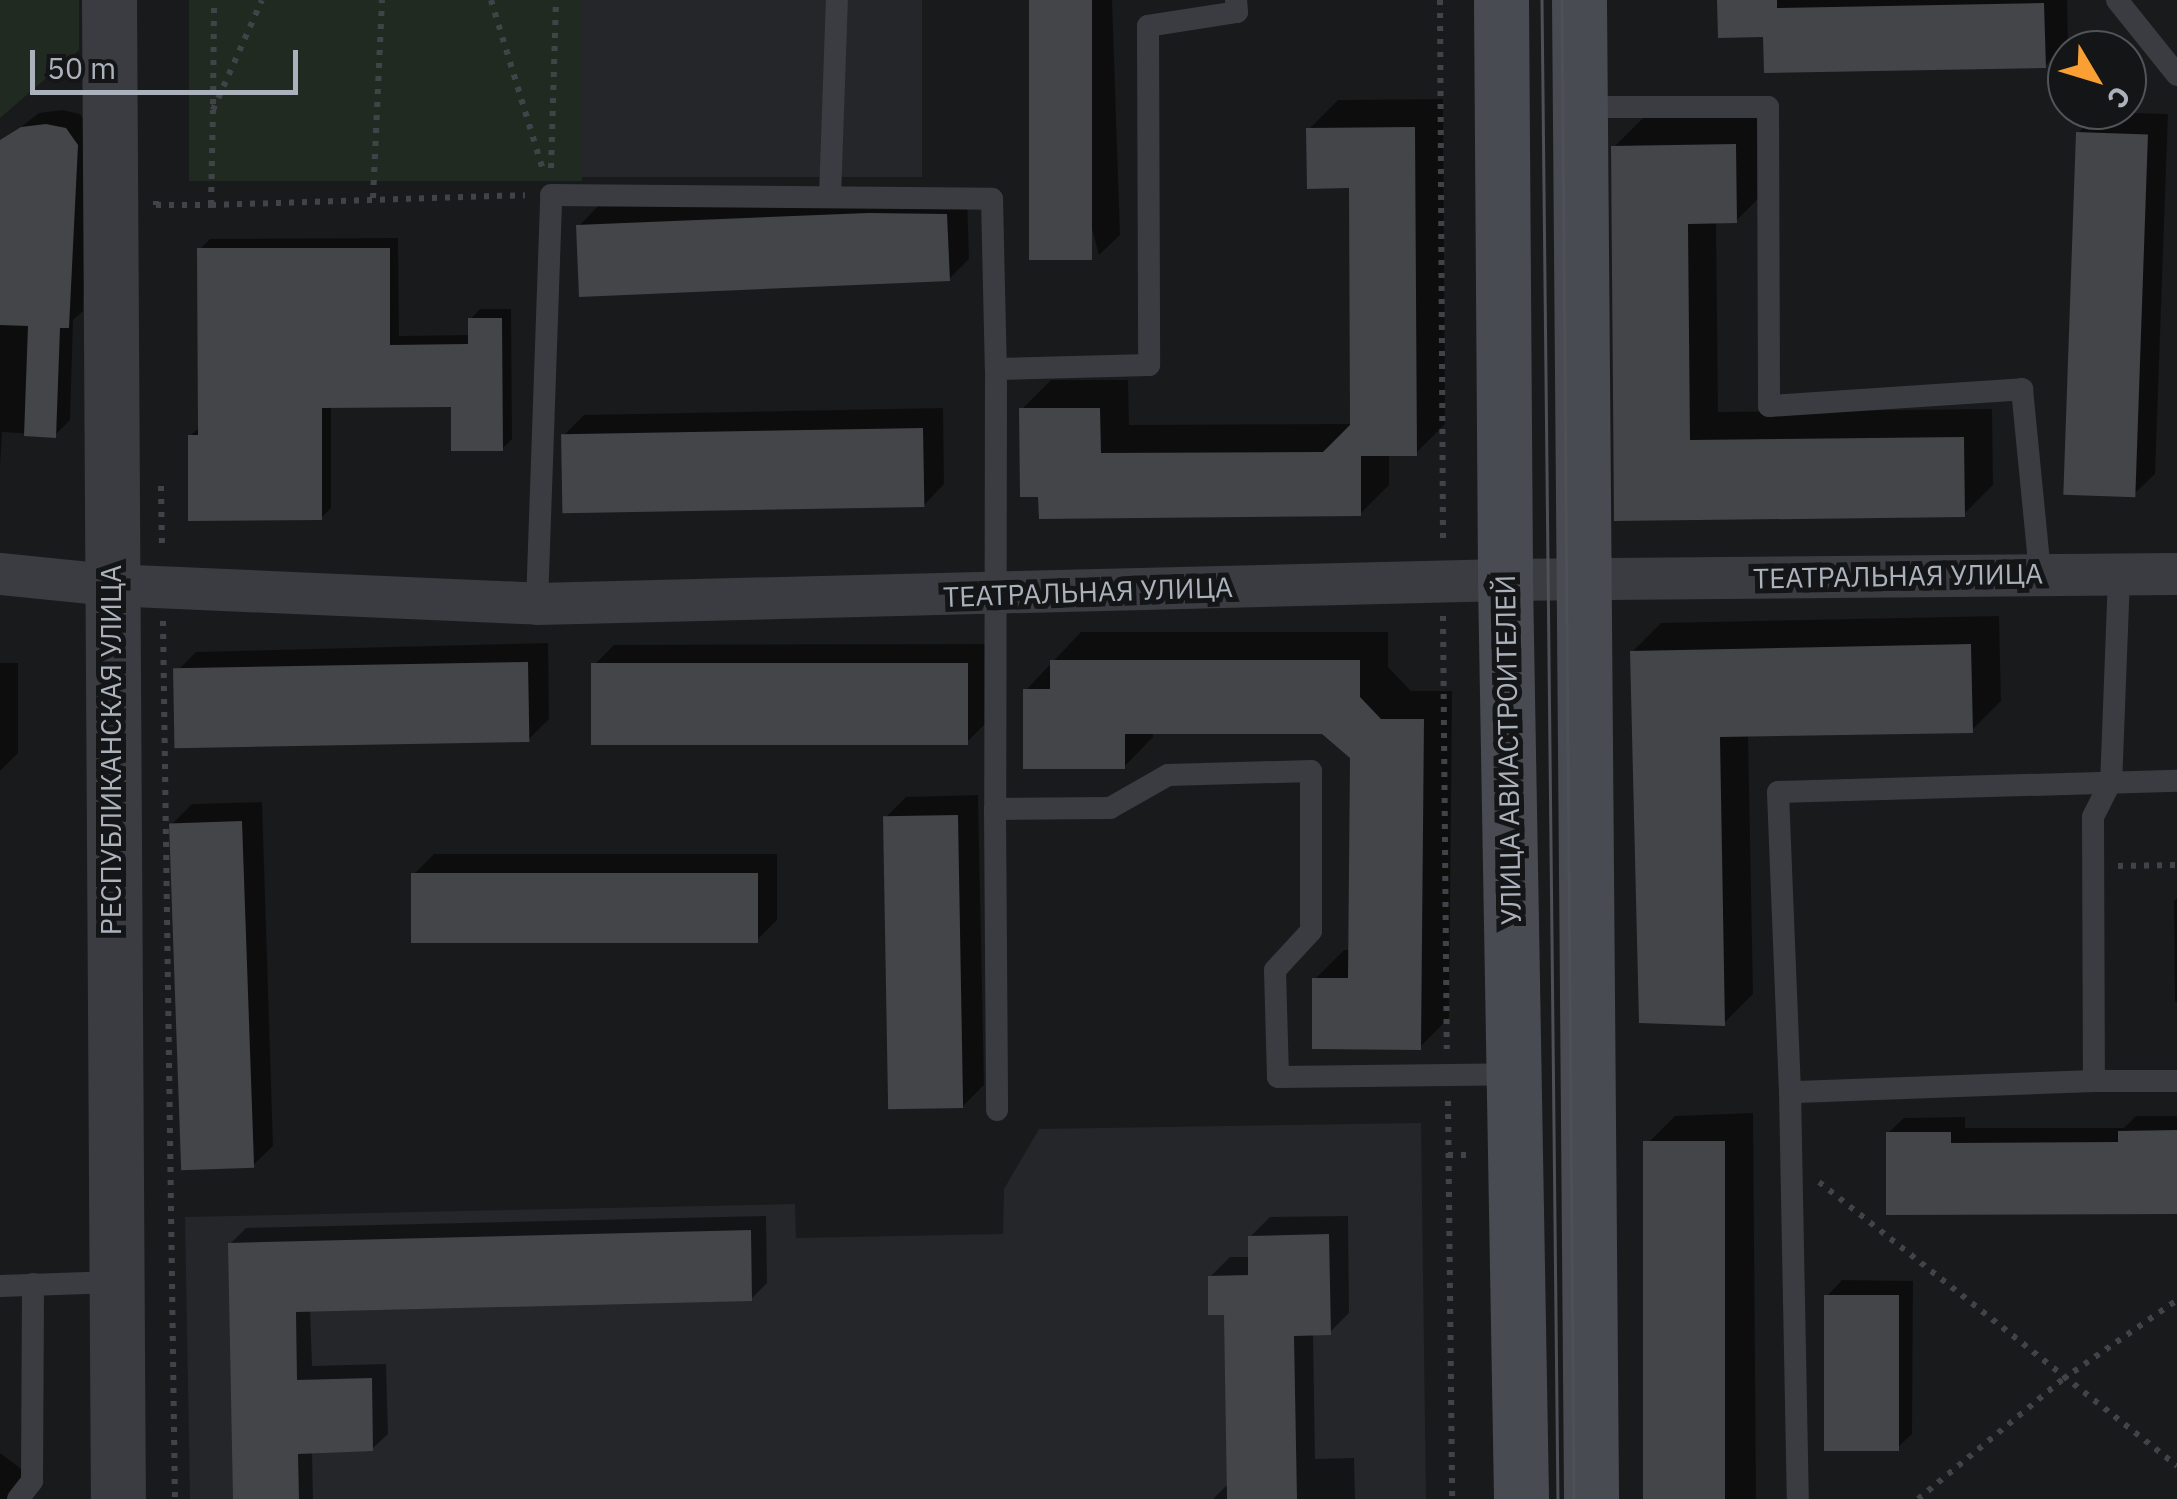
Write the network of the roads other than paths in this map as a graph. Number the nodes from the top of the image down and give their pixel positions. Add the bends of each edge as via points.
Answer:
1 (108, 0) edge
2 (837, 0) edge
3 (1236, 0) edge
4 (1500, 0) edge
5 (1579, 0) edge
6 (2117, 0) edge
7 (2177, 75) edge
8 (1580, 107) junction
9 (830, 197) junction
10 (996, 369) junction
11 (2040, 573) junction
12 (0, 574) edge
13 (2177, 574) edge
14 (2118, 578) junction
15 (1504, 580) junction
16 (1585, 580) junction
17 (136, 586) junction
18 (996, 595) junction
19 (536, 604) junction
20 (2111, 781) junction
21 (2177, 781) edge
22 (995, 809) junction
23 (1514, 1074) junction
24 (2094, 1080) junction
25 (2177, 1081) edge
26 (1790, 1092) junction
27 (997, 1110) dead end
28 (115, 1282) junction
29 (33, 1284) junction
30 (0, 1286) edge
31 (18, 1499) edge
32 (118, 1499) edge
33 (1520, 1499) edge
34 (1591, 1499) edge
35 (1798, 1499) edge

1 - 17 street, РЕСПУБЛИКАНСКАЯ УЛИЦА
2 - 9 lane
3 - 10 lane via 1236,12 1148,26 1149,365
4 - 15 main road, УЛИЦА АВИАСТРОИТЕЛЕЙ
5 - 8 main road
6 - 7 lane
8 - 11 lane via 1768,107 1769,406 2022,388
8 - 16 main road
9 - 10 lane via 992,199
9 - 19 lane via 551,195
10 - 18 lane
11 - 14 street, ТЕАТРАЛЬНАЯ УЛИЦА
11 - 16 street, ТЕАТРАЛЬНАЯ УЛИЦА
12 - 17 street, ТЕАТРАЛЬНАЯ УЛИЦА
13 - 14 street, ТЕАТРАЛЬНАЯ УЛИЦА
14 - 20 lane
15 - 16 street, ТЕАТРАЛЬНАЯ УЛИЦА
15 - 18 street, ТЕАТРАЛЬНАЯ УЛИЦА
15 - 23 main road, УЛИЦА АВИАСТРОИТЕЛЕЙ
16 - 34 main road
17 - 19 street, ТЕАТРАЛЬНАЯ УЛИЦА
17 - 28 street, РЕСПУБЛИКАНСКАЯ УЛИЦА
18 - 19 street, ТЕАТРАЛЬНАЯ УЛИЦА
18 - 22 lane
20 - 21 lane
20 - 24 lane via 2093,818
20 - 26 lane via 1778,792
22 - 23 lane via 1110,808 1168,774 1311,771 1311,931 1275,970 1278,1077
22 - 27 lane
23 - 33 main road, УЛИЦА АВИАСТРОИТЕЛЕЙ
24 - 25 lane
24 - 26 lane
26 - 35 lane
28 - 29 lane
28 - 32 street, РЕСПУБЛИКАНСКАЯ УЛИЦА
29 - 30 lane
29 - 31 lane via 32,1481

